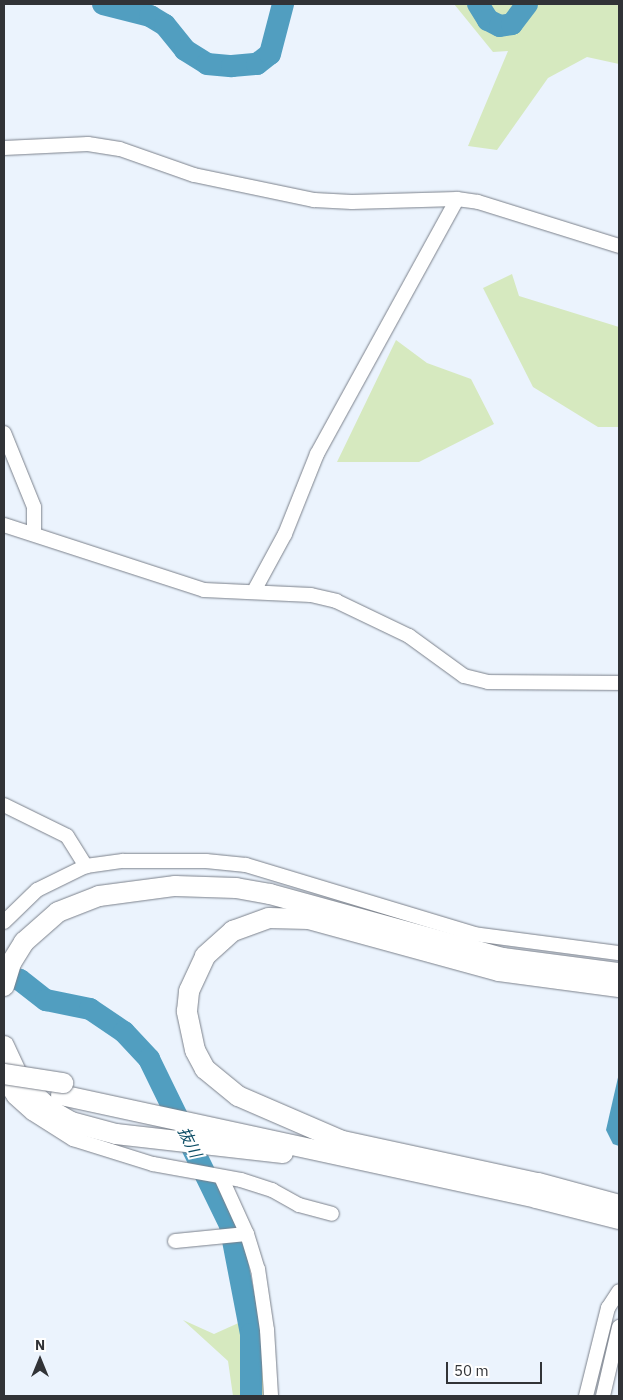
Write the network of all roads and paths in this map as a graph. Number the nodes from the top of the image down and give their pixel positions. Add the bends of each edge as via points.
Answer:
1 (4, 148) edge
2 (457, 199) junction
3 (619, 246) edge
4 (4, 433) edge
5 (4, 524) edge
6 (34, 532) junction
7 (254, 591) junction
8 (619, 683) edge
9 (4, 804) edge
10 (86, 866) junction
11 (4, 922) edge
12 (619, 953) edge
13 (619, 973) edge
14 (4, 986) edge
15 (619, 987) edge
16 (4, 1046) edge
17 (4, 1074) edge
18 (4, 1082) edge
19 (4, 1086) edge
20 (62, 1089) junction
21 (233, 1133) junction
22 (341, 1149) junction
23 (220, 1177) junction
24 (619, 1205) edge
25 (332, 1214) dead end
26 (619, 1220) edge
27 (242, 1235) junction
28 (175, 1241) dead end
29 (619, 1291) edge
30 (619, 1327) edge
31 (271, 1396) edge
32 (586, 1396) edge
33 (603, 1396) edge

1 - 2 street via 88,144 120,150 194,175 314,200
2 - 3 street via 478,202
2 - 7 street via 317,454 284,534
4 - 6 street via 34,508
5 - 6 street
6 - 7 street via 176,583 204,590
7 - 8 street via 311,595 336,601 409,636 464,676 488,682
9 - 10 street via 67,836
10 - 11 street via 37,890
10 - 12 street via 123,861 246,865 474,934 526,944
13 - 14 highway via 503,958 308,903 236,888 202,885 155,886 84,900 58,912 24,942 11,963
15 - 22 highway via 482,968 309,919 269,918 233,931 205,956 189,992 187,1011 195,1050 205,1069 238,1096
16 - 21 highway via 20,1081 52,1111 93,1130 154,1139
17 - 20 highway, bridge
18 - 23 street via 14,1097 32,1113 73,1139 153,1164
19 - 20 highway
20 - 21 highway via 134,1104
21 - 22 highway
21 - 22 highway
22 - 24 highway via 538,1183
22 - 26 highway
23 - 25 street via 272,1190 299,1205
23 - 27 street
27 - 28 street
27 - 31 street via 258,1270 267,1330
29 - 32 street via 608,1308
30 - 33 street

